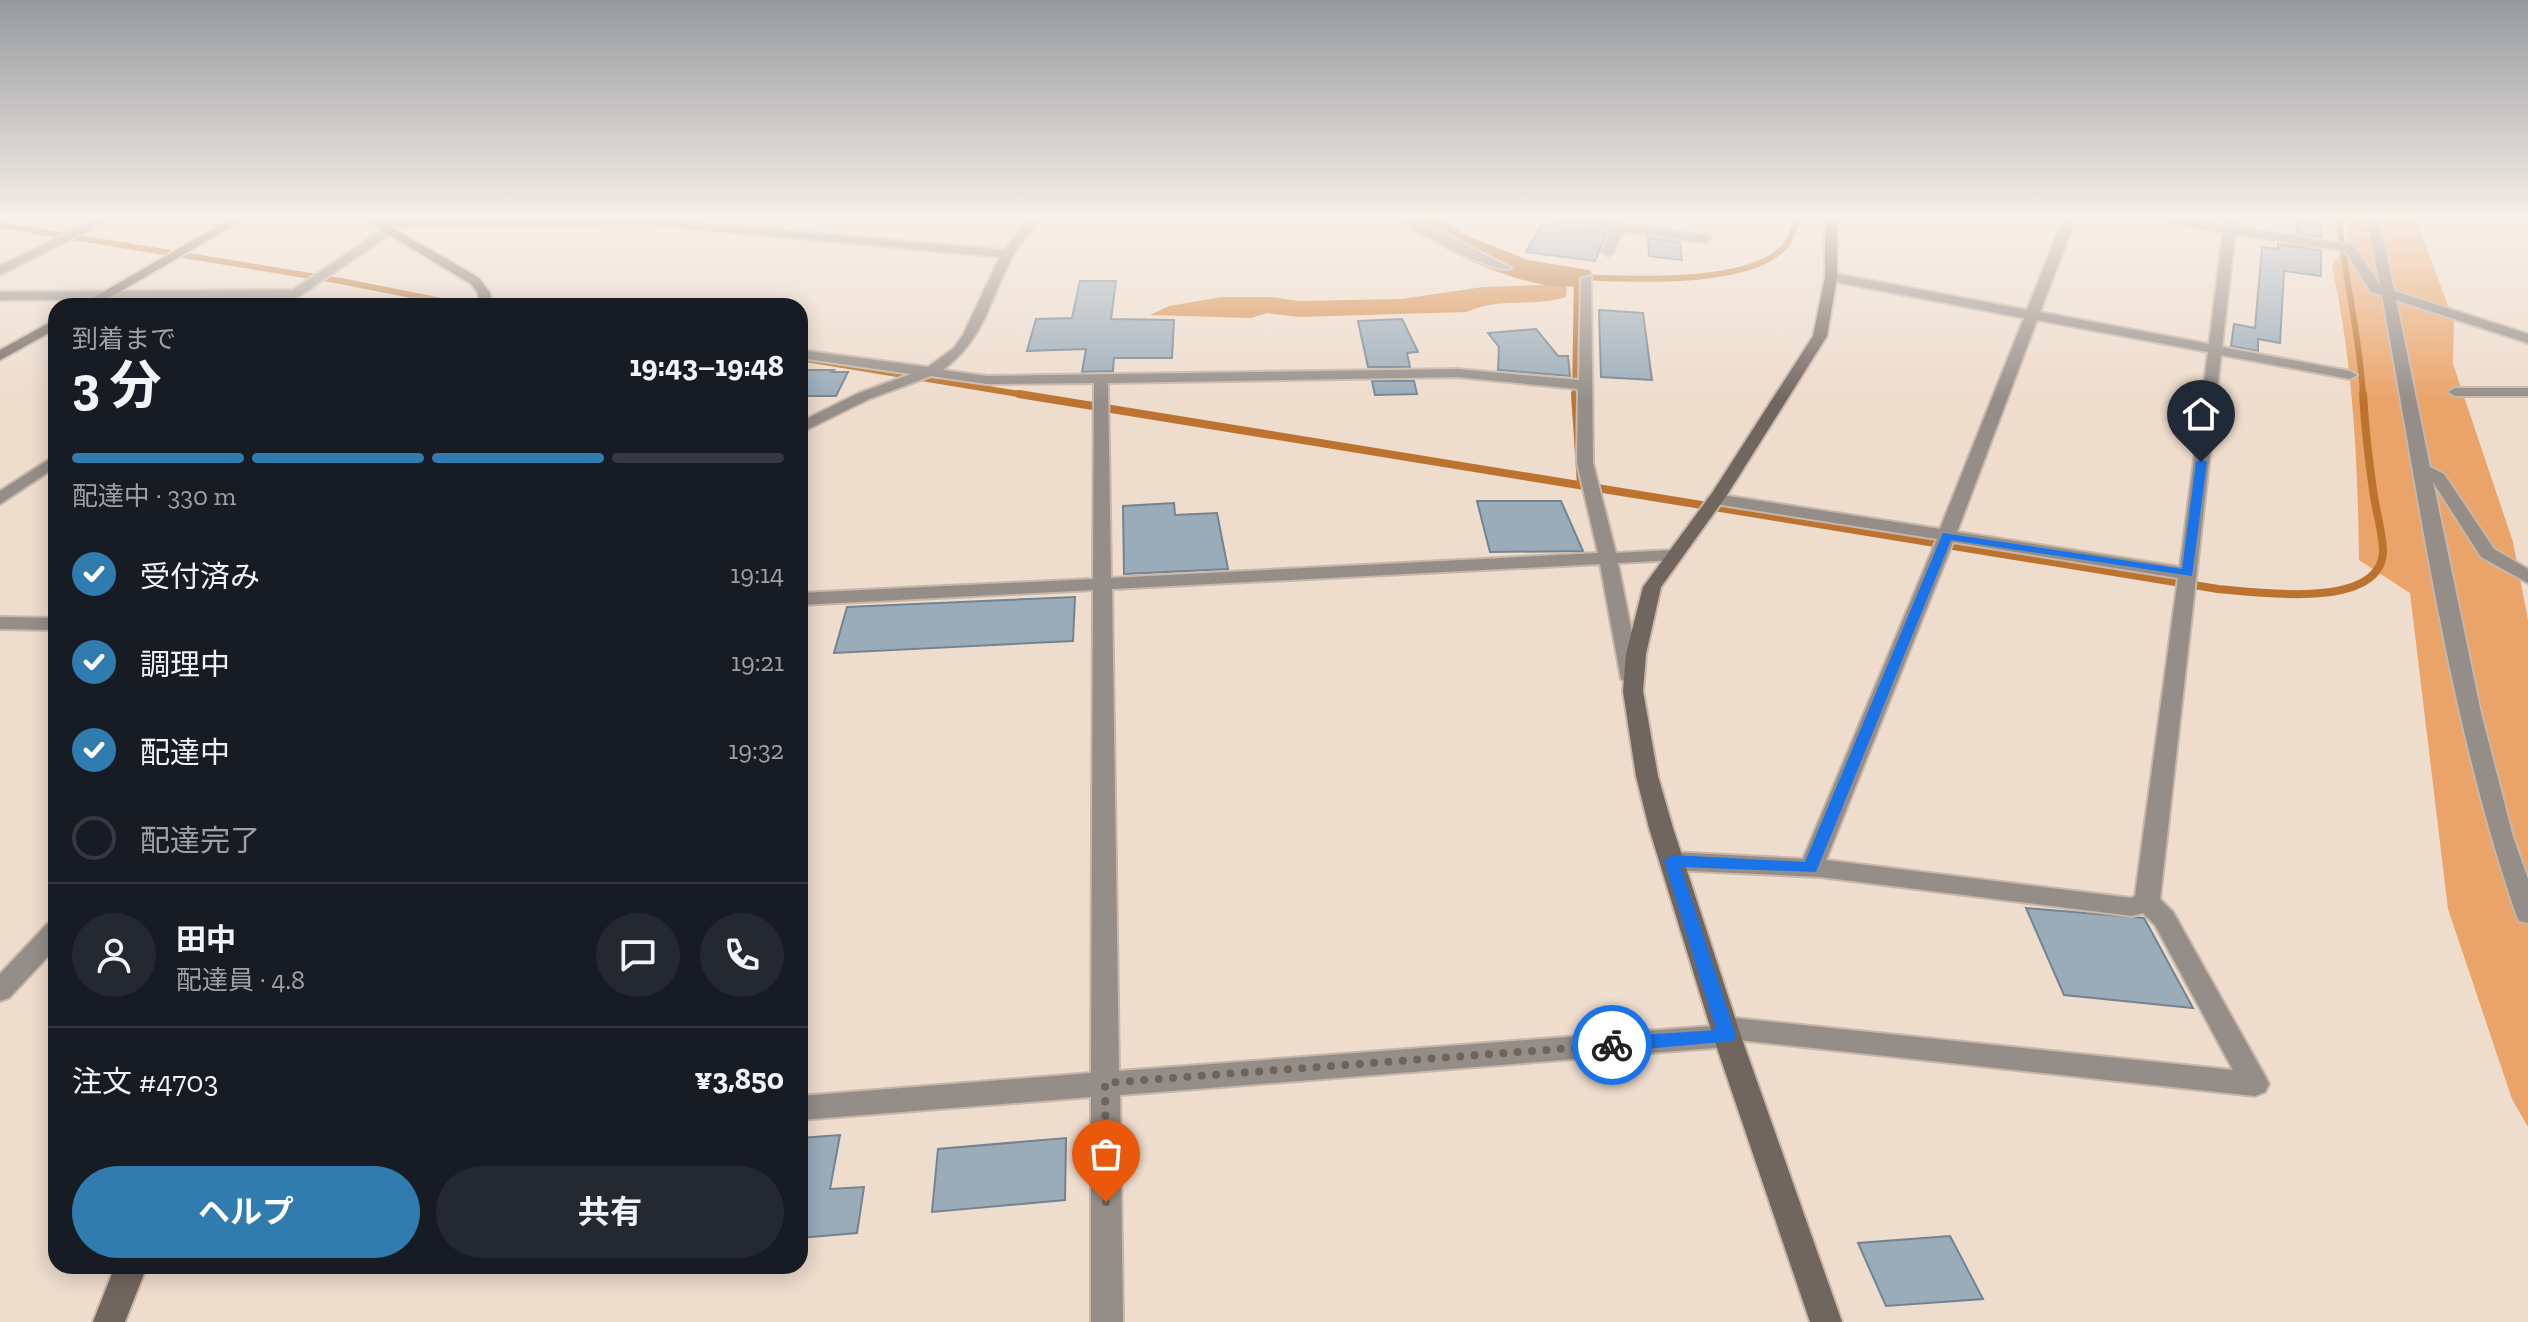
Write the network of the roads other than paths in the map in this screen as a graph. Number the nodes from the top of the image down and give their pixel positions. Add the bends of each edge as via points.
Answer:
1 (134, 279) edge
2 (317, 279) edge
3 (471, 279) edge
4 (996, 279) edge
5 (1587, 279) dead end
6 (1831, 279) edge
7 (1840, 279) edge
8 (2046, 279) edge
9 (2223, 279) edge
10 (2368, 279) edge
11 (2386, 279) edge
12 (107, 294) junction
13 (297, 294) junction
14 (0, 296) edge
15 (2390, 296) junction
16 (100, 298) edge
17 (291, 298) edge
18 (486, 298) edge
19 (2032, 315) junction
20 (48, 328) edge
21 (2528, 339) edge
22 (2215, 350) junction
23 (808, 355) edge
24 (0, 356) edge
25 (926, 374) junction
26 (2350, 375) dead end
27 (1101, 378) junction
28 (1584, 385) junction
29 (2455, 392) dead end
30 (2528, 392) edge
31 (808, 424) edge
32 (48, 466) edge
33 (2425, 471) junction
34 (0, 499) edge
35 (1712, 504) junction
36 (1944, 542) junction
37 (1674, 555) junction
38 (1608, 558) junction
39 (2528, 577) edge
40 (2187, 582) junction
41 (1104, 584) junction
42 (808, 599) edge
43 (0, 623) edge
44 (48, 624) edge
45 (1633, 691) junction
46 (1672, 861) junction
47 (1811, 868) junction
48 (2147, 901) junction
49 (2528, 914) edge
50 (48, 940) edge
51 (0, 991) edge
52 (1726, 1032) junction
53 (1105, 1083) junction
54 (808, 1107) edge
55 (128, 1274) edge
56 (109, 1322) edge
57 (1107, 1322) edge
58 (1826, 1322) edge

1 - 12 street
2 - 13 street
3 - 18 street
4 - 25 street via 959,351
5 - 28 street
6 - 35 street via 1820,336
7 - 19 street
8 - 19 street
9 - 22 street
10 - 15 street
11 - 15 street
12 - 13 street
12 - 14 street
12 - 16 street
13 - 17 street
15 - 21 street
15 - 33 street
19 - 22 street
19 - 36 street
20 - 24 street
22 - 26 street
22 - 40 street
23 - 25 street
25 - 27 street via 987,380
25 - 31 street
27 - 28 street via 1457,373
27 - 41 street
28 - 38 street via 1585,463
29 - 30 lane
32 - 34 street
33 - 39 street via 2438,477 2487,553
33 - 49 street via 2470,713 2501,837
35 - 36 street
35 - 37 street
36 - 40 street
36 - 47 street
37 - 38 street
37 - 45 street via 1652,587
38 - 41 street
38 - 45 street
40 - 48 street
41 - 42 street
41 - 53 street
43 - 44 street
45 - 46 street via 1647,776
46 - 47 street
46 - 52 street
47 - 48 street via 2132,907
48 - 52 street via 2164,919 2255,1084
50 - 51 street
52 - 53 street
52 - 58 street
53 - 54 street
53 - 57 street
55 - 56 street

